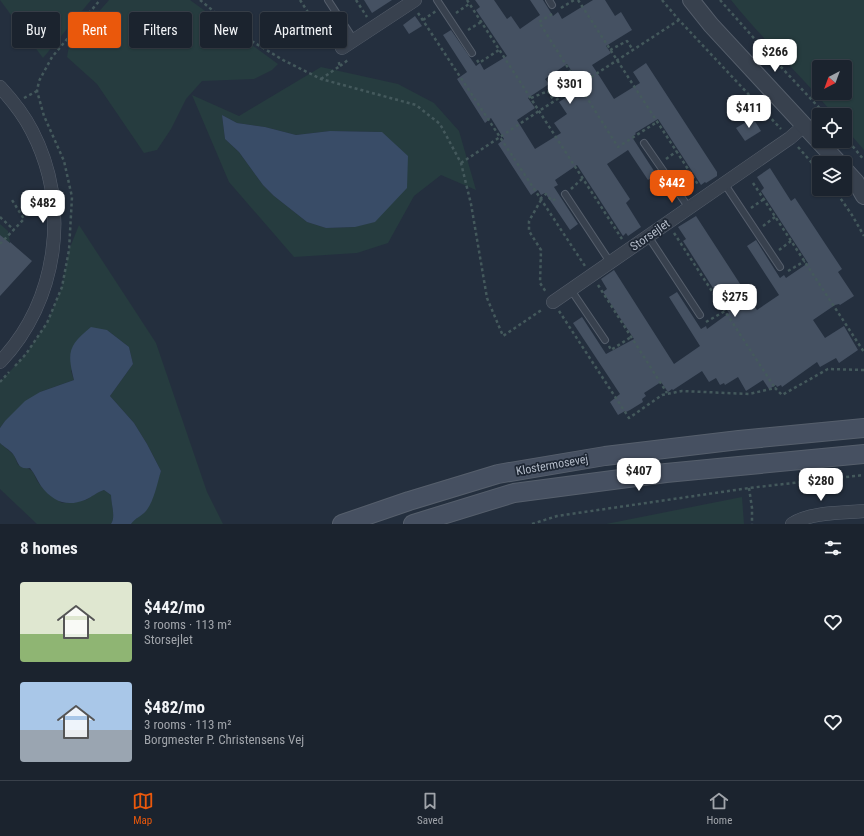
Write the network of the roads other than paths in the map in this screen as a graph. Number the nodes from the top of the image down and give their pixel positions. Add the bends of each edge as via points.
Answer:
1 (328, 0) edge
2 (415, 0) edge
3 (437, 0) edge
4 (691, 0) edge
5 (354, 40) junction
6 (339, 52) road end
7 (472, 53) road end
8 (0, 87) edge
9 (805, 125) junction
10 (644, 143) dead end
11 (833, 156) edge
12 (860, 179) edge
13 (724, 184) junction
14 (565, 194) dead end
15 (864, 196) edge
16 (689, 208) junction
17 (648, 236) junction
18 (610, 262) junction
19 (780, 267) road end
20 (571, 290) junction
21 (553, 302) road end
22 (700, 315) road end
23 (605, 340) road end
24 (0, 362) edge
25 (864, 428) edge
26 (864, 454) edge
27 (864, 511) edge
28 (342, 524) edge
29 (413, 524) edge
30 (792, 524) edge

1 - 5 lane
2 - 5 street
3 - 7 lane
4 - 9 street via 711,25
5 - 6 street
8 - 24 street via 32,131 45,161 53,193 55,226 52,259 44,290 31,321
9 - 11 street
9 - 13 street, Storsejlet
10 - 16 lane
12 - 15 street
13 - 16 street, Storsejlet
13 - 19 lane
14 - 18 lane
16 - 17 street, Storsejlet
17 - 18 street, Storsejlet
17 - 22 lane
18 - 20 street, Storsejlet
20 - 21 street, Storsejlet
20 - 23 lane
25 - 28 main road, Klostermosevej via 605,456 498,474
26 - 29 main road, Klostermosevej via 666,473 514,493
27 - 30 street via 826,514 799,519

